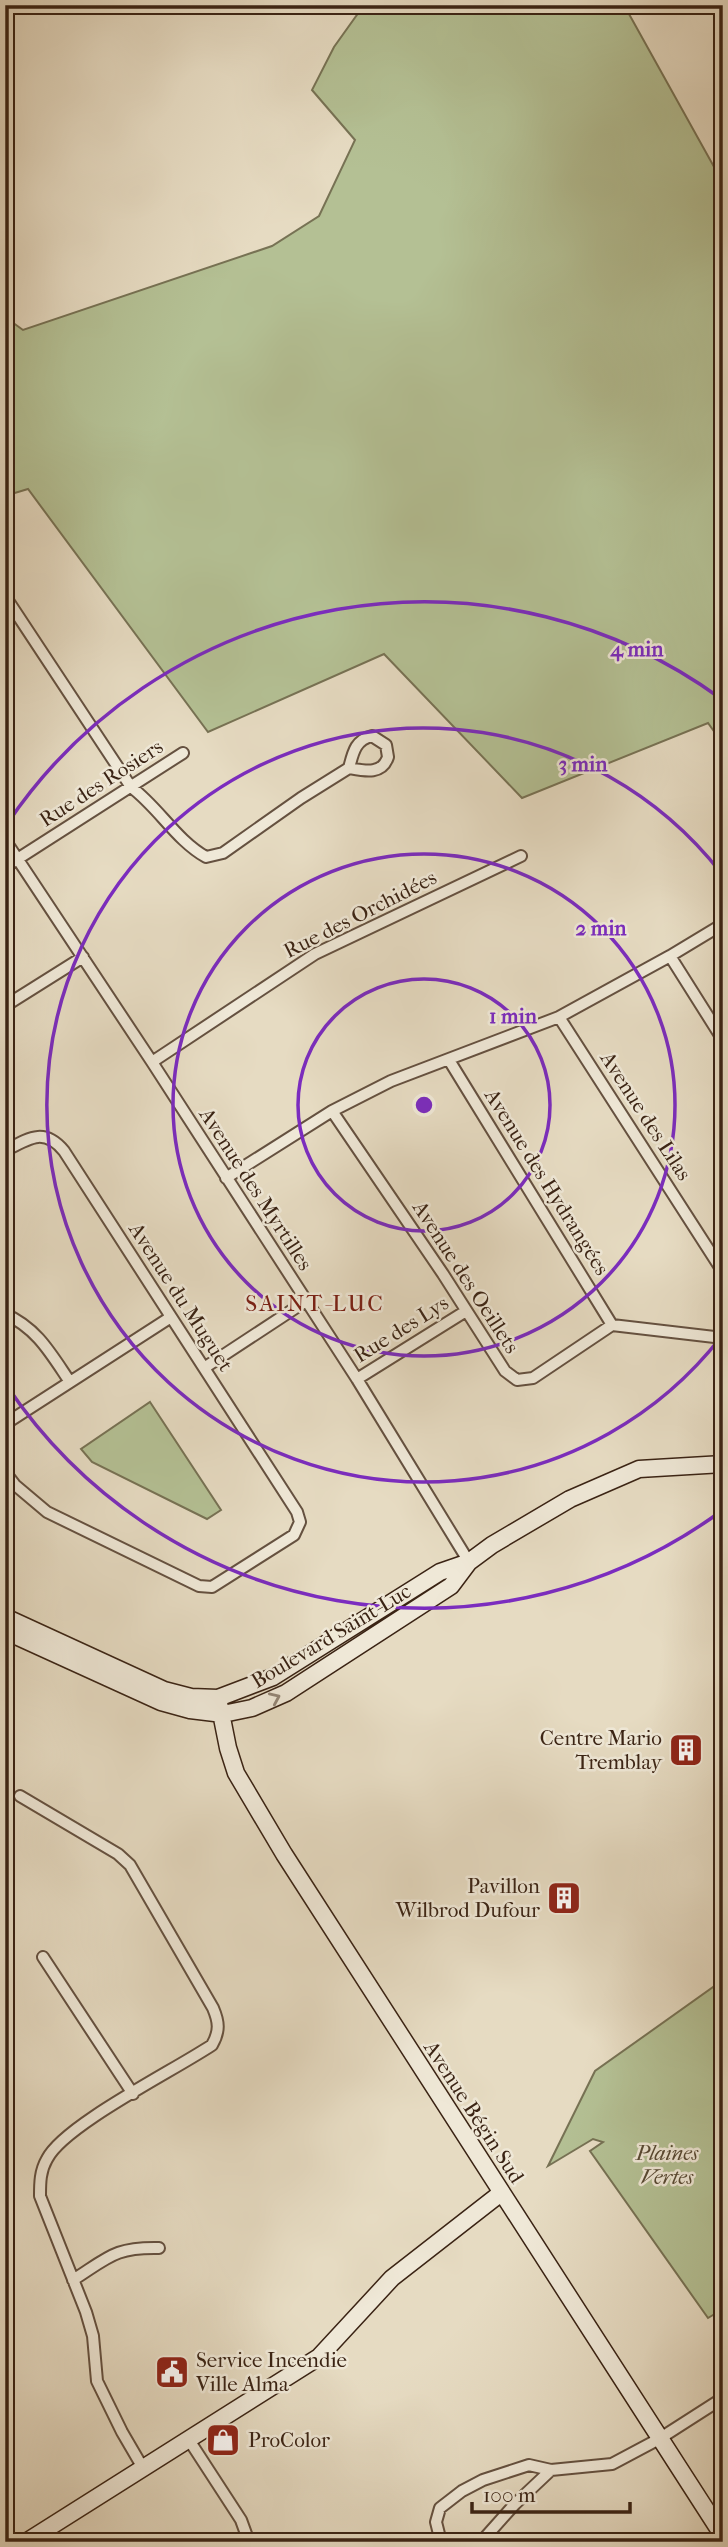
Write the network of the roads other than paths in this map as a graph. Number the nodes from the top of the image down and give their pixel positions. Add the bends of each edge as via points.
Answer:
1 (5, 596) edge
2 (183, 753) dead end
3 (349, 768) dead end
4 (131, 787) junction
5 (5, 840) edge
6 (521, 856) dead end
7 (18, 859) junction
8 (5, 867) edge
9 (723, 924) edge
10 (670, 956) junction
11 (83, 957) junction
12 (5, 1006) edge
13 (559, 1017) junction
14 (723, 1040) edge
15 (449, 1060) junction
16 (152, 1062) junction
17 (332, 1111) junction
18 (5, 1151) edge
19 (226, 1178) junction
20 (719, 1257) edge
21 (723, 1272) edge
22 (306, 1301) junction
23 (466, 1311) junction
24 (5, 1314) edge
25 (171, 1317) junction
26 (612, 1325) junction
27 (723, 1338) edge
28 (204, 1368) junction
29 (357, 1379) junction
30 (70, 1382) junction
31 (5, 1424) edge
32 (723, 1464) edge
33 (5, 1472) edge
34 (469, 1562) junction
35 (5, 1617) edge
36 (5, 1631) edge
37 (220, 1706) junction
38 (20, 1796) dead end
39 (43, 1957) dead end
40 (133, 2094) junction
41 (501, 2193) junction
42 (159, 2248) dead end
43 (73, 2280) junction
44 (723, 2398) edge
45 (189, 2440) junction
46 (659, 2440) junction
47 (143, 2468) junction
48 (551, 2470) junction
49 (723, 2536) edge
50 (26, 2542) edge
51 (249, 2542) edge
52 (442, 2542) edge
53 (481, 2542) edge

1 - 4 street
2 - 4 street, Rue des Rosiers
3 - 4 street via 223,853 206,857 190,848 149,800
4 - 7 street, Rue des Rosiers
5 - 7 street, Avenue des Myrtilles
6 - 16 street, Rue des Orchidées via 315,954
7 - 8 street, Rue des Rosiers
7 - 11 street, Avenue des Myrtilles
9 - 10 street
10 - 13 street
10 - 14 street
11 - 12 street
11 - 16 street, Avenue des Myrtilles
13 - 15 street
13 - 20 street, Avenue des Lilas
15 - 17 street
15 - 26 street, Avenue des Hydrangées
16 - 19 street, Avenue des Myrtilles
17 - 19 street
17 - 23 street, Avenue des Oeillets
18 - 25 street, Avenue du Muguet via 35,1137 55,1140
19 - 22 street, Avenue des Myrtilles
20 - 21 street, Avenue des Lilas
22 - 28 street
22 - 29 street, Avenue des Myrtilles
23 - 26 street, Avenue des Oeillets via 505,1371 517,1380 533,1378
23 - 29 street, Rue des Lys
24 - 30 street via 36,1333
25 - 28 street, Avenue du Muguet
25 - 30 street
26 - 27 street
28 - 33 street, Avenue du Muguet via 300,1522 294,1535 212,1587 199,1586 47,1512
29 - 34 street, Avenue des Myrtilles
30 - 31 street
32 - 34 street, Boulevard Saint-Luc via 639,1469 570,1499
34 - 37 street, Boulevard Saint-Luc via 451,1586 285,1693 251,1707
35 - 37 street, Boulevard Saint-Luc via 164,1690
36 - 37 street, Boulevard Saint-Luc via 161,1702 190,1710
37 - 41 street, Avenue Bégin Sud via 236,1773
38 - 40 street via 130,1865 216,2015 218,2035 212,2045
39 - 40 street
40 - 43 street via 67,2136 47,2157 39,2179 40,2196
41 - 45 street via 392,2278 319,2357
41 - 46 street, Avenue Bégin Sud
42 - 43 street via 117,2252
43 - 47 street via 93,2336 97,2381
44 - 46 street
45 - 47 street
45 - 51 street via 242,2520
46 - 48 street via 611,2464
46 - 49 street, Avenue Bégin Sud
47 - 50 street
48 - 52 street via 520,2467 462,2491 440,2508 436,2522
48 - 53 street

